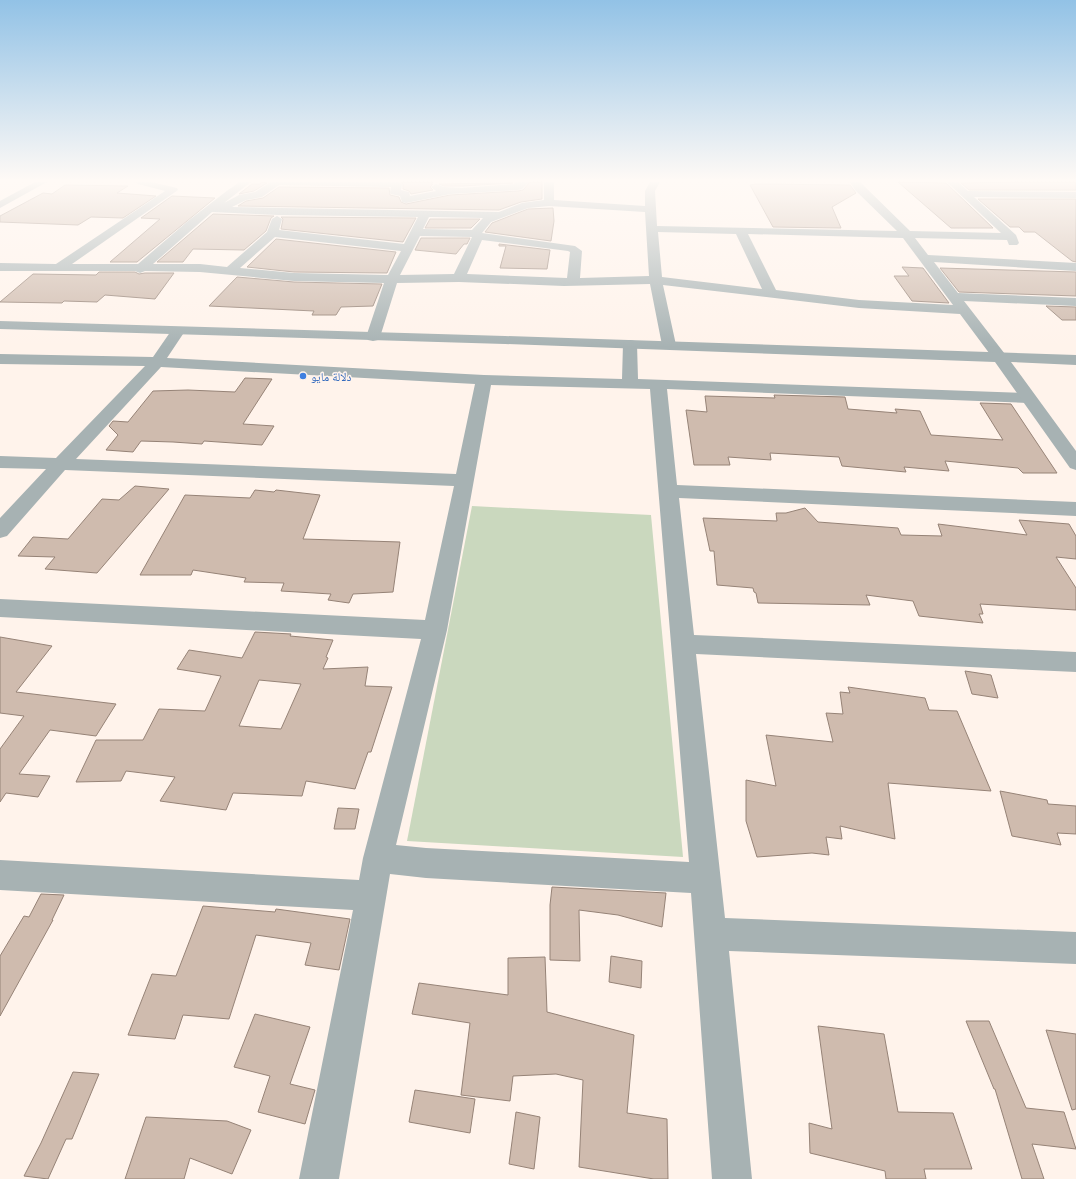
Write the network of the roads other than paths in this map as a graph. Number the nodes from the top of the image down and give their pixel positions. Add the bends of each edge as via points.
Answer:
1 (103, 237) edge
2 (174, 237) edge
3 (267, 237) edge
4 (314, 237) edge
5 (413, 237) edge
6 (476, 237) edge
7 (492, 237) edge
8 (653, 237) edge
9 (743, 237) edge
10 (909, 237) edge
11 (1012, 237) edge
12 (407, 248) junction
13 (925, 258) junction
14 (1018, 262) junction
15 (0, 267) edge
16 (59, 267) junction
17 (1076, 267) edge
18 (140, 269) junction
19 (231, 270) junction
20 (459, 278) junction
21 (392, 279) junction
22 (656, 280) junction
23 (573, 281) junction
24 (771, 294) junction
25 (955, 297) junction
26 (1076, 302) edge
27 (964, 310) junction
28 (0, 325) edge
29 (178, 331) junction
30 (373, 337) junction
31 (630, 344) junction
32 (669, 345) junction
33 (1000, 358) junction
34 (0, 359) edge
35 (1076, 360) edge
36 (157, 362) junction
37 (484, 380) junction
38 (630, 383) junction
39 (658, 384) junction
40 (1028, 398) junction
41 (0, 462) edge
42 (61, 464) junction
43 (1076, 464) edge
44 (464, 480) junction
45 (668, 491) junction
46 (1076, 509) edge
47 (0, 531) edge
48 (0, 608) edge
49 (435, 630) junction
50 (683, 644) junction
51 (1076, 662) edge
52 (378, 858) junction
53 (0, 875) edge
54 (704, 878) junction
55 (372, 896) junction
56 (710, 934) junction
57 (1076, 948) edge
58 (319, 1179) edge
59 (732, 1179) edge

1 - 16 street
2 - 18 street
3 - 19 street
4 - 12 street
5 - 12 street
6 - 20 street
7 - 23 street via 571,248 576,251
8 - 22 street
9 - 24 street
10 - 13 street
11 - 14 street
12 - 21 street
13 - 14 street
13 - 25 street
14 - 17 street
15 - 16 street
16 - 18 street
18 - 19 street
19 - 21 street via 294,277
20 - 21 street
20 - 23 street
21 - 30 street
22 - 23 street
22 - 24 street
22 - 32 street
24 - 27 street via 858,304
25 - 26 street
25 - 27 street
27 - 33 street
28 - 29 street
29 - 30 street
29 - 36 street
30 - 31 street
31 - 32 street
31 - 38 street
32 - 33 street
33 - 35 street
33 - 40 street
34 - 36 street
36 - 37 street
36 - 42 street
37 - 38 street
37 - 44 street
38 - 39 street
39 - 40 street
39 - 45 street
40 - 43 street
41 - 42 street
42 - 44 street
42 - 47 street
44 - 49 street
45 - 46 street
45 - 50 street
48 - 49 street
49 - 52 street
50 - 51 street
50 - 54 street
52 - 54 street
52 - 55 street
53 - 55 street
54 - 56 street
55 - 58 street
56 - 57 street
56 - 59 street

